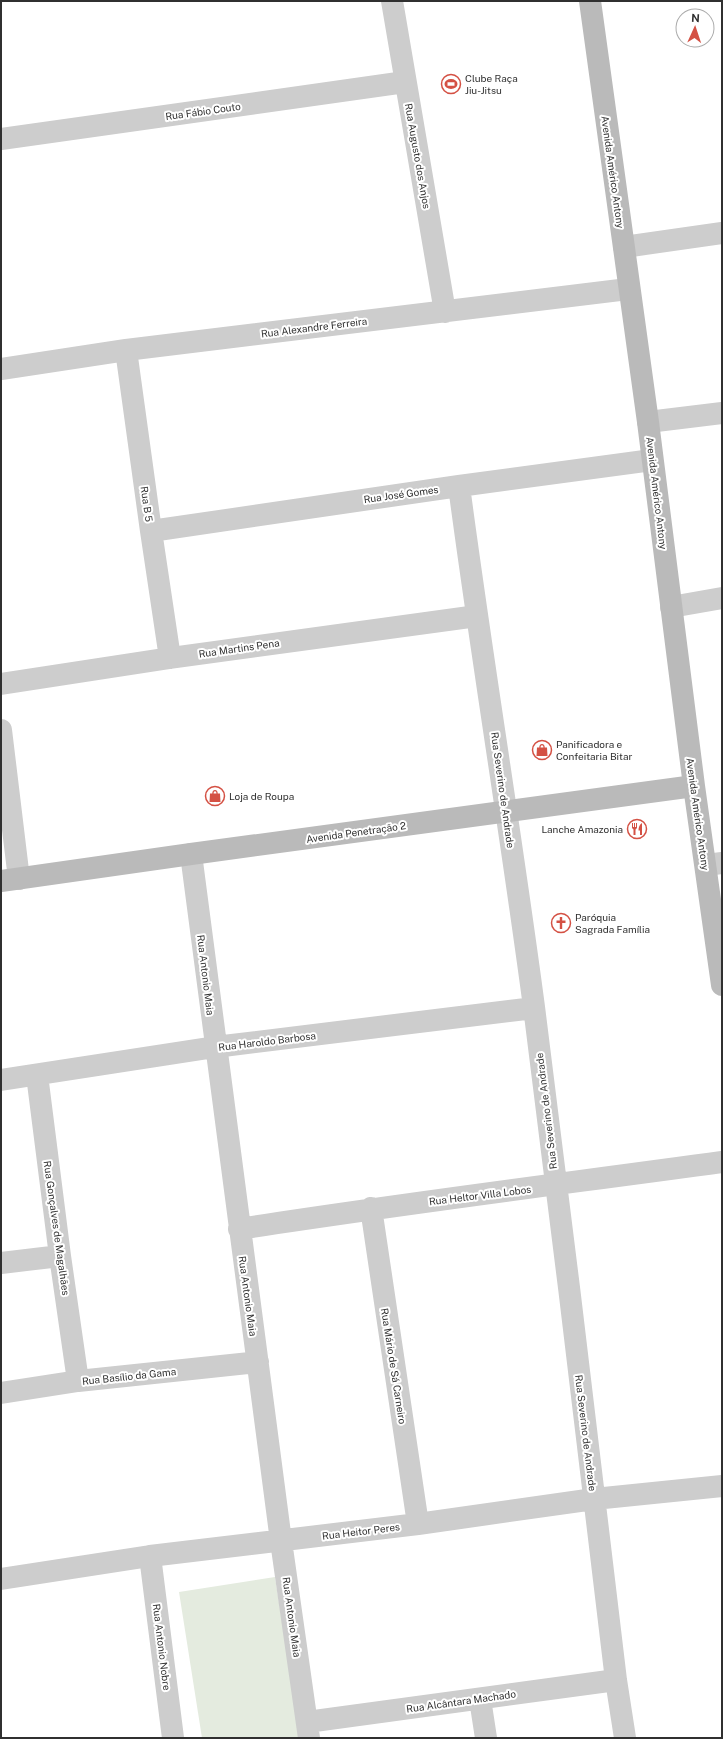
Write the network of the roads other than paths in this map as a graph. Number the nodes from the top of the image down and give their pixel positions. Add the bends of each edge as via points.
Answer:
1 (392, 1) edge
2 (590, 1) edge
3 (405, 82) junction
4 (1, 139) edge
5 (722, 233) edge
6 (624, 247) junction
7 (628, 288) junction
8 (445, 312) junction
9 (126, 350) junction
10 (1, 369) edge
11 (722, 412) edge
12 (648, 422) junction
13 (652, 460) junction
14 (460, 486) junction
15 (151, 531) junction
16 (722, 598) edge
17 (671, 607) junction
18 (477, 616) junction
19 (170, 658) junction
20 (1, 684) edge
21 (1, 730) edge
22 (694, 786) junction
23 (507, 812) junction
24 (191, 854) junction
25 (714, 864) edge
26 (10, 880) edge
27 (722, 985) edge
28 (534, 1008) junction
29 (215, 1047) junction
30 (37, 1076) junction
31 (1, 1080) edge
32 (722, 1162) edge
33 (555, 1185) junction
34 (371, 1208) junction
35 (239, 1229) junction
36 (60, 1256) junction
37 (1, 1263) edge
38 (258, 1362) junction
39 (78, 1381) junction
40 (1, 1393) edge
41 (722, 1486) edge
42 (594, 1499) junction
43 (418, 1524) junction
44 (281, 1541) junction
45 (150, 1556) junction
46 (1, 1579) edge
47 (616, 1680) junction
48 (480, 1699) junction
49 (308, 1730) edge
50 (173, 1738) edge
51 (486, 1738) edge
52 (624, 1738) edge

1 - 3 street, Rua Augusto dos Anjos
2 - 6 street, Avenida Américo Antony
3 - 4 street, Rua Fábio Couto
3 - 8 street, Rua Augusto dos Anjos
5 - 6 street
6 - 7 street, Avenida Américo Antony
7 - 8 street, Rua Alexandre Ferreira
7 - 12 street, Avenida Américo Antony
8 - 9 street, Rua Alexandre Ferreira
9 - 10 street, Rua Alexandre Ferreira
9 - 15 street, Rua B 5
11 - 12 street
12 - 13 street, Avenida Américo Antony
13 - 14 street, Rua José Gomes
13 - 17 street, Avenida Américo Antony
14 - 15 street, Rua José Gomes
14 - 18 street, Rua Severino de Andrade
15 - 19 street, Rua B 5
16 - 17 street
17 - 22 street, Avenida Américo Antony
18 - 19 street, Rua Martins Pena
18 - 23 street, Rua Severino de Andrade
19 - 20 street, Rua Martins Pena
21 - 26 street
22 - 23 street, Avenida Penetração 2
22 - 25 street, Avenida Américo Antony
23 - 24 street, Avenida Penetração 2
23 - 28 street, Rua Severino de Andrade
24 - 26 street, Avenida Penetração 2
24 - 29 street, Rua Antonio Maia
25 - 27 street, Avenida Américo Antony
28 - 29 street, Rua Haroldo Barbosa
28 - 33 street, Rua Severino de Andrade
29 - 30 street, Rua Haroldo Barbosa
29 - 35 street, Rua Antonio Maia
30 - 31 street, Rua Haroldo Barbosa
30 - 36 street, Rua Gonçalves de Magalhães
32 - 33 street, Rua Heltor Villa Lobos
33 - 34 street, Rua Heltor Villa Lobos
33 - 42 street, Rua Severino de Andrade
34 - 35 street, Rua Heltor Villa Lobos
34 - 43 street, Rua Mário de Sá Carneiro
35 - 38 street, Rua Antonio Maia
36 - 37 street
36 - 39 street, Rua Gonçalves de Magalhães
38 - 39 street, Rua Basílio da Gama
38 - 44 street, Rua Antonio Maia
39 - 40 street, Rua Basílio da Gama
41 - 42 street, Rua Heitor Peres
42 - 43 street, Rua Heitor Peres
42 - 47 street, Rua Severino de Andrade
43 - 44 street, Rua Heitor Peres
44 - 45 street, Rua Heitor Peres
44 - 49 street, Rua Antonio Maia
45 - 46 street, Rua Heitor Peres
45 - 50 street, Rua Antonio Nobre
47 - 48 street, Rua Alcântara Machado
47 - 52 street, Rua Severino de Andrade
48 - 49 street, Rua Alcântara Machado
48 - 51 street

